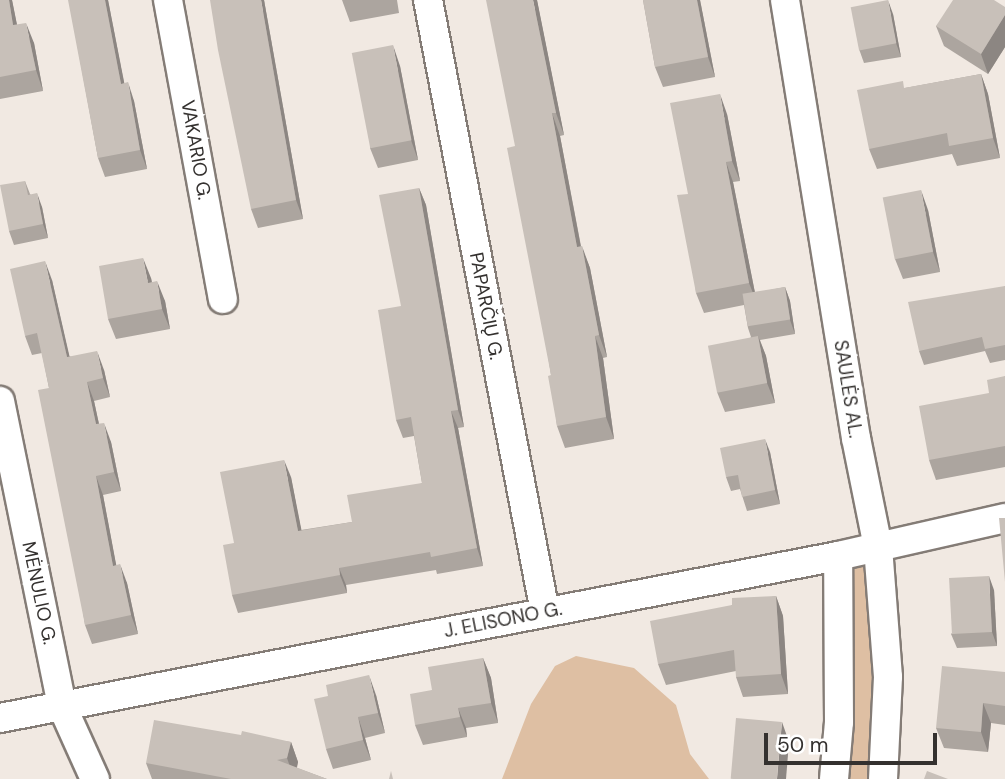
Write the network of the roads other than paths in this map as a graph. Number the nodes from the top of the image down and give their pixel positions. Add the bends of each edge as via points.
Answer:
1 (169, 0) edge
2 (428, 0) edge
3 (785, 0) edge
4 (223, 299) dead end
5 (0, 401) edge
6 (1005, 518) edge
7 (878, 547) junction
8 (838, 556) junction
9 (545, 612) junction
10 (62, 706) junction
11 (0, 718) edge
12 (96, 779) edge
13 (834, 779) edge
14 (883, 779) edge

1 - 4 street, VAKARIO G.
2 - 9 street, PAPARČIŲ G.
3 - 7 street, SAULĖS AL.
5 - 10 street, MĖNULIO G.
6 - 7 street, J. ELISONO G.
7 - 8 street, J. ELISONO G.
7 - 14 street, SAULĖS AL. via 888,677
8 - 9 street, J. ELISONO G.
8 - 13 street via 839,722
9 - 10 street, J. ELISONO G.
10 - 11 street, J. ELISONO G.
10 - 12 street, MĖNULIO G.

